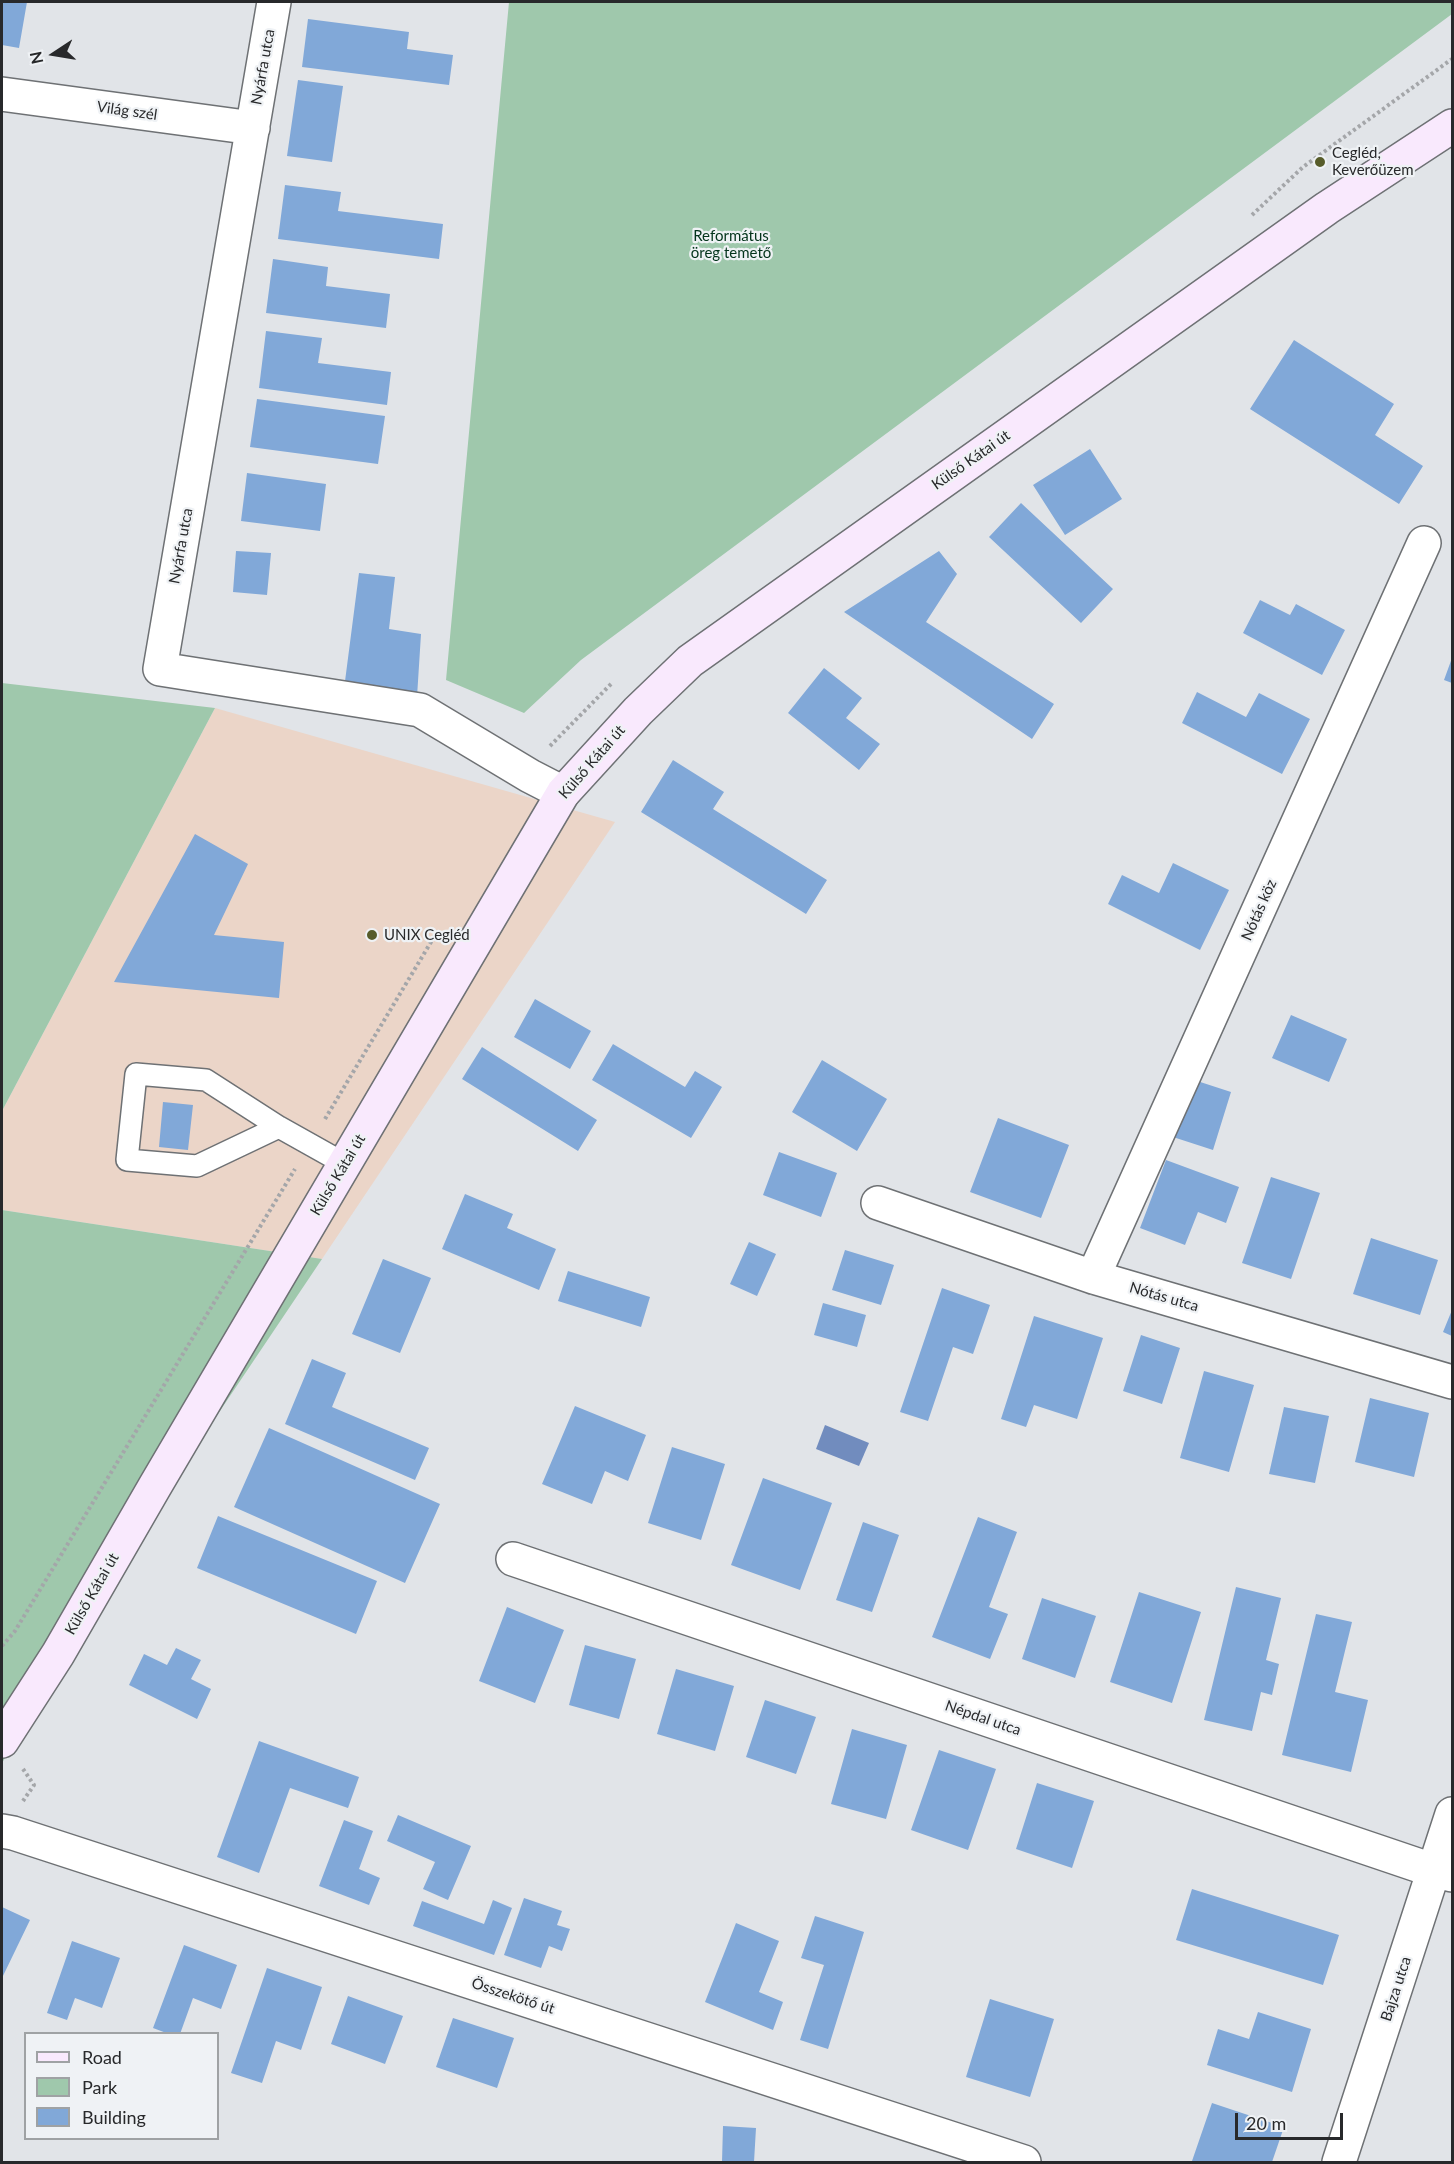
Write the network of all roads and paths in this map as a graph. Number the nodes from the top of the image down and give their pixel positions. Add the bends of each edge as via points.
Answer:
1 (274, 2) edge
2 (1452, 59) edge
3 (2, 94) edge
4 (1452, 126) edge
5 (253, 128) junction
6 (1251, 216) dead end
7 (1424, 543) dead end
8 (612, 683) dead end
9 (530, 776) junction
10 (563, 793) junction
11 (438, 930) dead end
12 (279, 1127) junction
13 (309, 1144) junction
14 (345, 1164) junction
15 (878, 1203) dead end
16 (1094, 1277) junction
17 (1452, 1382) edge
18 (513, 1559) dead end
19 (2, 1646) edge
20 (2, 1740) edge
21 (1452, 1814) edge
22 (2, 1831) edge
23 (1444, 1873) edge
24 (1024, 2163) edge
25 (1339, 2163) edge

1 - 5 street, Nyárfa utca
2 - 6 path via 1303,167
3 - 5 street, Világ szél
4 - 10 main road, Külső Kátai út via 1327,208 690,662 638,711
5 - 9 street, Nyárfa utca via 160,669 420,711
7 - 16 street, Nótás köz
8 - 9 path via 553,742
9 - 10 street, Nyárfa utca
10 - 14 main road, Külső Kátai út
11 - 13 path
12 - 12 lane via 206,1080 136,1074 127,1160 197,1166
12 - 13 lane
13 - 14 lane
13 - 19 path via 15,1631
14 - 20 main road, Külső Kátai út via 58,1654
15 - 16 street, Nótás utca
16 - 17 street, Nótás utca
18 - 23 street, Népdal utca
20 - 22 path via 34,1785
21 - 23 street, Bajza utca
22 - 24 street, Összekötő út
23 - 25 street, Bajza utca

